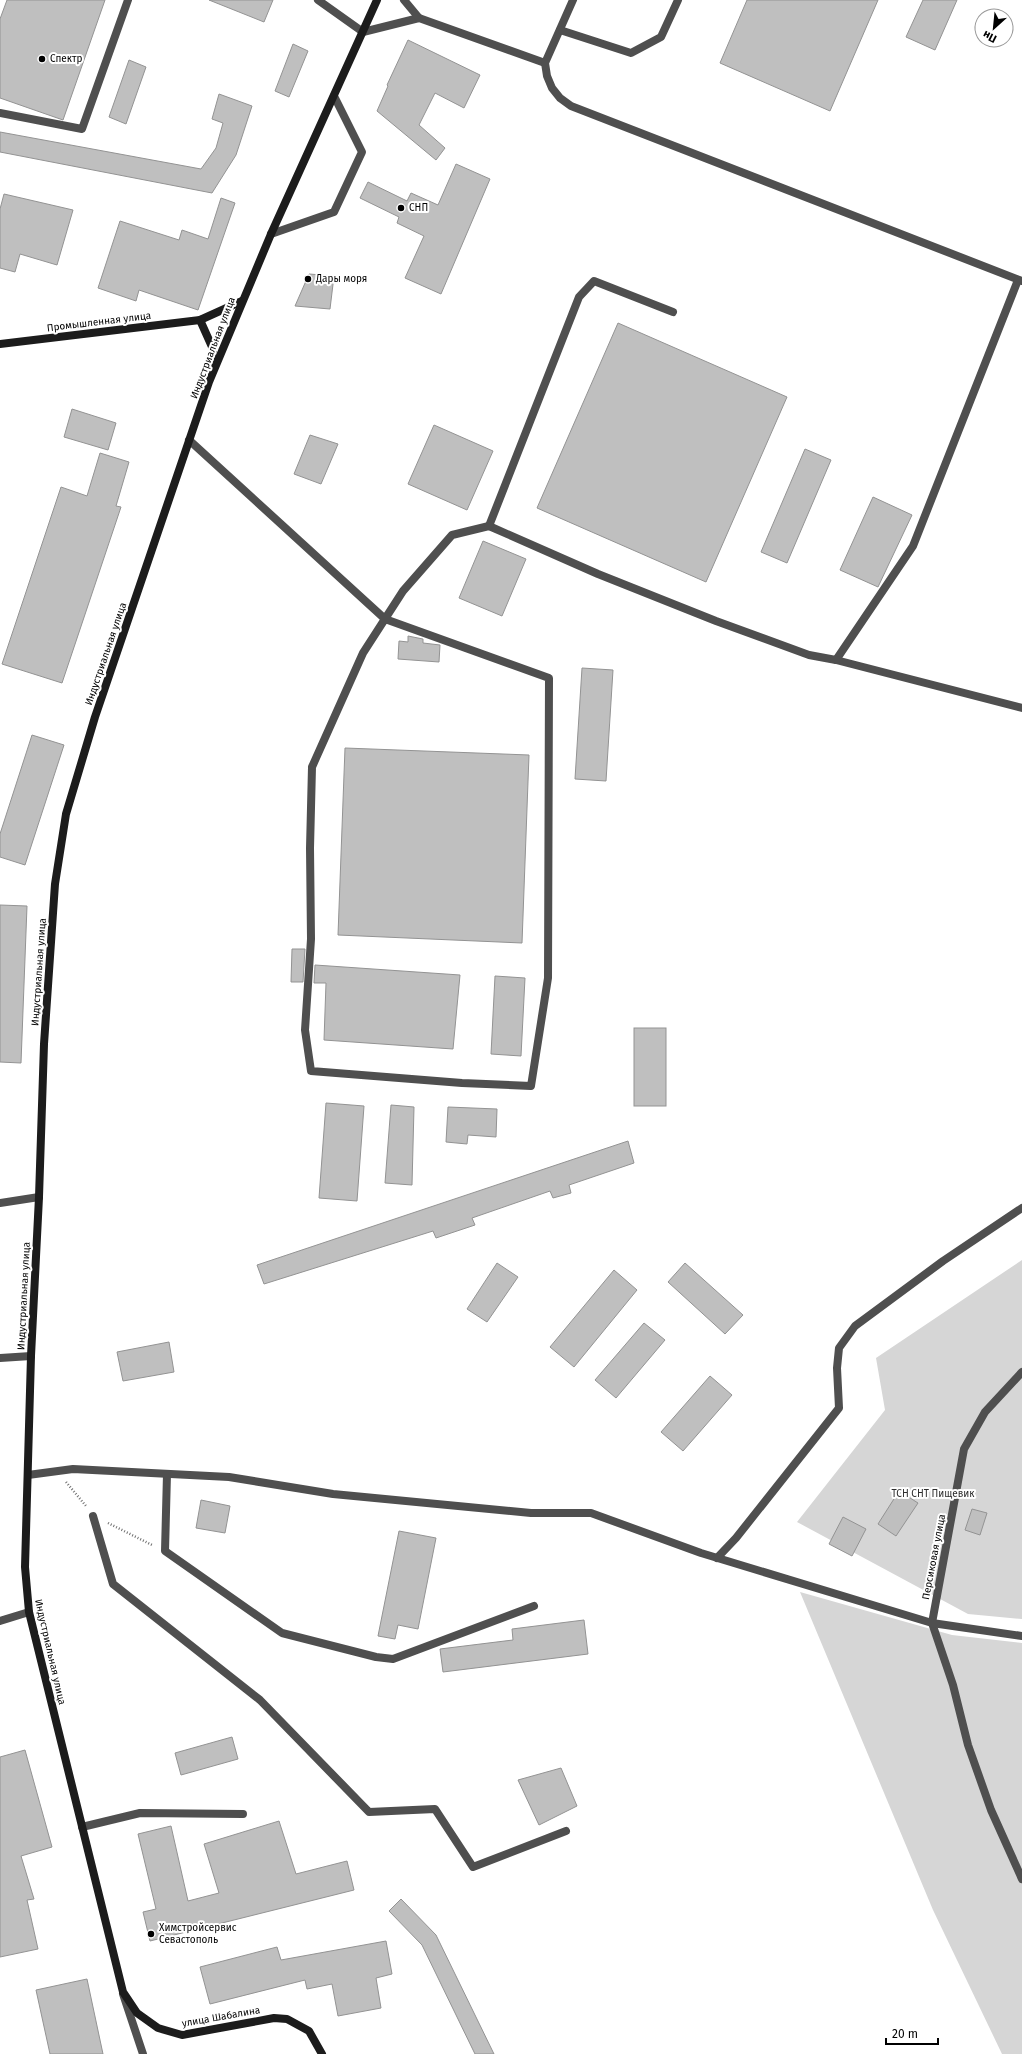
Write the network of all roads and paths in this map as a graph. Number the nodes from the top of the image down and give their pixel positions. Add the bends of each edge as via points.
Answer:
1 (128, 0) edge
2 (318, 0) edge
3 (377, 0) edge
4 (404, 0) edge
5 (572, 0) edge
6 (678, 0) edge
7 (419, 18) junction
8 (560, 30) junction
9 (363, 32) junction
10 (545, 63) junction
11 (334, 96) junction
12 (0, 113) edge
13 (271, 234) junction
14 (1020, 281) edge
15 (242, 301) junction
16 (673, 312) dead end
17 (200, 320) junction
18 (0, 344) edge
19 (209, 382) junction
20 (189, 440) junction
21 (489, 526) junction
22 (385, 619) junction
23 (836, 660) junction
24 (1022, 708) edge
25 (39, 1197) junction
26 (0, 1203) edge
27 (1022, 1208) edge
28 (31, 1356) junction
29 (0, 1358) edge
30 (1022, 1372) edge
31 (167, 1474) junction
32 (28, 1476) junction
33 (93, 1516) dead end
34 (717, 1558) junction
35 (534, 1606) dead end
36 (29, 1612) junction
37 (0, 1620) edge
38 (932, 1623) junction
39 (1022, 1636) edge
40 (243, 1814) dead end
41 (82, 1827) junction
42 (566, 1831) dead end
43 (1022, 1879) edge
44 (123, 1992) junction
45 (143, 2054) edge
46 (322, 2054) edge

1 - 12 street via 82,129
2 - 9 street
3 - 9 main road, Индустриальная улица
4 - 7 street
5 - 8 street
6 - 8 street via 661,37 632,53
7 - 9 street
7 - 10 street
8 - 10 street
9 - 11 main road, Индустриальная улица
10 - 14 street via 552,88 571,106
11 - 13 main road, Индустриальная улица
11 - 13 street via 362,152 334,212
13 - 15 main road, Индустриальная улица
14 - 23 street via 913,546
15 - 17 main road, Промышленная улица
15 - 19 main road, Индустриальная улица
16 - 21 street via 594,281 579,297
17 - 18 main road, Промышленная улица
17 - 19 main road via 213,349
19 - 20 main road, Индустриальная улица
20 - 22 street
20 - 25 main road, Индустриальная улица via 95,716 66,814 54,892 44,1044
21 - 22 street via 452,535 403,591
21 - 23 street via 598,574 716,621 809,655
22 - 22 street via 363,653 312,767 311,939 305,1030 311,1071 531,1086 548,978 548,678
23 - 24 street
25 - 26 street
25 - 28 main road, Индустриальная улица
27 - 34 street via 943,1261 855,1326 838,1348 839,1408 736,1538
28 - 29 street
28 - 32 main road, Индустриальная улица
30 - 38 street, Персиковая улица via 985,1412 964,1449
31 - 32 street via 73,1469
31 - 34 street via 229,1477 333,1494 531,1513 591,1514
31 - 35 street via 165,1551 282,1633 393,1658
32 - 36 main road, Индустриальная улица via 25,1567
33 - 42 street via 113,1584 260,1700 369,1812 435,1809 473,1867
34 - 38 street
36 - 37 street
36 - 41 main road, Индустриальная улица
38 - 39 street
38 - 43 street via 953,1685 968,1745 991,1810
40 - 41 street via 140,1813
41 - 44 main road, Индустриальная улица
44 - 45 street
44 - 46 main road, улица Шабалина via 137,2013 158,2028 182,2035 274,2018 287,2019 309,2031

